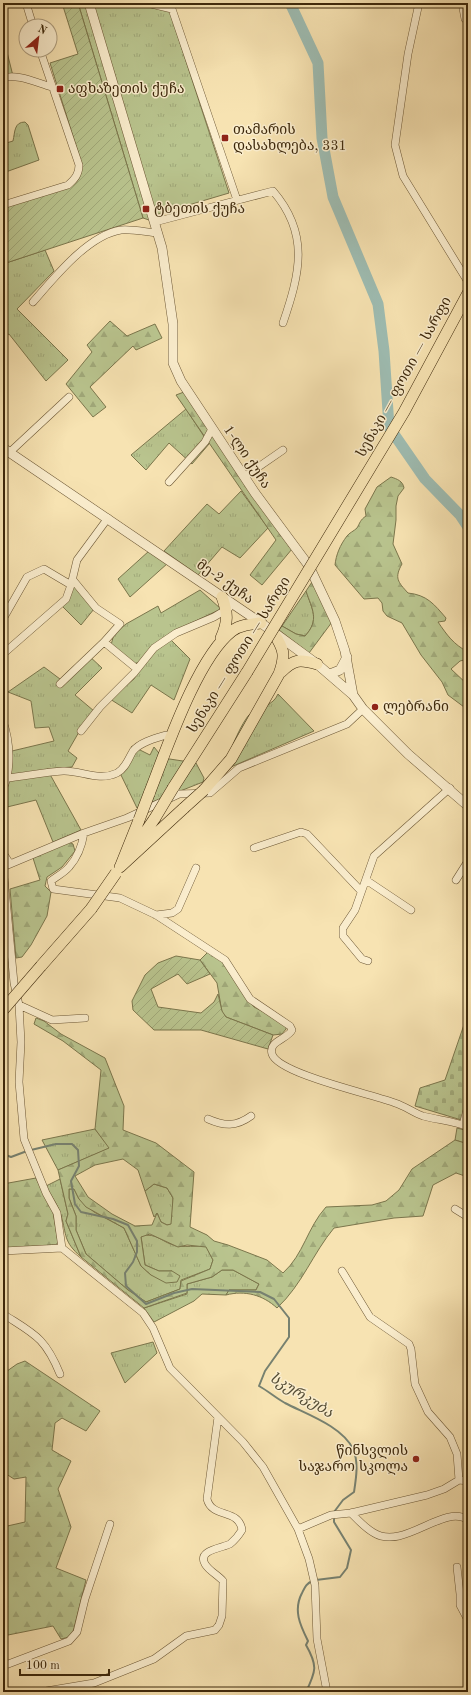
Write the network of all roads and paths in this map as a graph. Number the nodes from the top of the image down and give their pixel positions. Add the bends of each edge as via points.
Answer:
1 (26, 3) edge
2 (88, 3) edge
3 (147, 3) edge
4 (419, 3) edge
5 (462, 3) edge
6 (172, 6) edge
7 (31, 18) edge
8 (468, 22) edge
9 (43, 58) edge
10 (3, 78) edge
11 (52, 87) junction
12 (237, 200) junction
13 (3, 205) edge
14 (155, 222) junction
15 (158, 233) junction
16 (468, 282) edge
17 (468, 293) edge
18 (33, 302) dead end
19 (283, 323) dead end
20 (70, 397) dead end
21 (212, 429) junction
22 (6, 450) edge
23 (283, 450) dead end
24 (244, 477) junction
25 (169, 482) dead end
26 (108, 518) junction
27 (72, 582) junction
28 (222, 597) joint
29 (230, 608) junction
30 (3, 620) edge
31 (261, 623) junction
32 (273, 632) junction
33 (104, 642) junction
34 (217, 647) junction
35 (3, 654) edge
36 (347, 657) junction
37 (317, 664) junction
38 (137, 670) junction
39 (279, 674) junction
40 (330, 674) junction
41 (60, 684) dead end
42 (353, 695) junction
43 (363, 709) junction
44 (3, 721) edge
45 (81, 731) dead end
46 (166, 734) dead end
47 (8, 778) junction
48 (450, 788) junction
49 (3, 789) edge
50 (468, 806) edge
51 (84, 833) junction
52 (254, 848) dead end
53 (3, 853) edge
54 (468, 861) edge
55 (10, 864) junction
56 (196, 868) dead end
57 (118, 870) junction
58 (366, 880) junction
59 (456, 880) dead end
60 (362, 891) junction
61 (411, 910) dead end
62 (156, 915) junction
63 (368, 961) dead end
64 (19, 1005) junction
65 (3, 1010) edge
66 (85, 1018) dead end
67 (468, 1106) edge
68 (251, 1116) dead end
69 (208, 1119) dead end
70 (465, 1126) edge
71 (455, 1209) dead end
72 (468, 1217) edge
73 (62, 1248) junction
74 (3, 1251) edge
75 (342, 1271) dead end
76 (3, 1314) edge
77 (60, 1374) dead end
78 (218, 1417) junction
79 (459, 1480) junction
80 (468, 1481) edge
81 (351, 1513) junction
82 (468, 1520) edge
83 (110, 1524) dead end
84 (298, 1529) junction
85 (457, 1567) dead end
86 (460, 1594) junction
87 (468, 1596) edge
88 (468, 1620) edge
89 (3, 1666) edge
90 (40, 1692) edge
91 (328, 1692) edge

1 - 7 street
2 - 14 street, 1-ლი ქუჩა
3 - 6 street
4 - 16 street via 408,54 395,146 403,176
5 - 8 street
6 - 12 street
9 - 11 street
10 - 11 street via 15,77
11 - 13 street via 79,165 77,176 68,185
12 - 14 street
12 - 19 street via 273,191 292,219 299,251 294,292
14 - 15 street, 1-ლი ქუჩა
15 - 18 street via 121,230 97,240 81,251
15 - 21 street, 1-ლი ქუჩა via 173,324 174,363 181,381
17 - 57 highway, სენაკი — ფოთი — სარფი, bridge via 404,412 247,672 155,818
20 - 22 street
21 - 24 street, 1-ლი ქუჩა
21 - 25 street via 205,442
22 - 26 street, მე-2 ქუჩა
23 - 24 street
24 - 36 street, 1-ლი ქუჩა via 309,566 335,622
26 - 27 street via 77,560
26 - 28 street, მე-2 ქუჩა
27 - 30 street via 44,569 27,577
27 - 33 street via 96,608 120,624
27 - 35 street via 66,599
28 - 29 highway
29 - 31 street, მე-2 ქუჩა
29 - 34 highway via 227,626
29 - 38 street via 176,633 154,648
31 - 32 street, მე-2 ქუჩა
31 - 34 highway via 248,624 233,631
32 - 37 street, მე-2 ქუჩა
32 - 39 highway via 282,645 284,660
33 - 38 street
33 - 41 street
34 - 57 highway, bridge via 192,688
36 - 40 street via 340,670
36 - 42 street, 1-ლი ქუჩა
37 - 39 highway via 303,660 290,663
37 - 40 street, მე-2 ქუჩა
38 - 45 street via 100,706
39 - 57 highway, bridge via 231,759 204,790
40 - 42 street, მე-2 ქუჩა
42 - 43 street, მე-2 ქუჩა
43 - 48 street, მე-2 ქუჩა via 408,754
43 - 51 street via 347,724 239,768 210,793 179,794 127,818
44 - 47 street via 8,736
46 - 47 street via 147,741 134,750 123,768 116,773 87,776 74,771 62,771
47 - 49 street
48 - 50 street, მე-2 ქუჩა
48 - 58 street via 374,856
51 - 55 street
51 - 62 street via 78,855 69,868 51,881 53,889 120,898
52 - 60 street via 301,832 307,834
53 - 55 street
54 - 59 street
55 - 64 street via 3,867 14,983
56 - 62 street via 178,909 172,913
57 - 65 highway, სენაკი — ფოთი — სარფი, bridge via 91,909
58 - 60 street
58 - 61 street
60 - 63 street via 343,928 343,936 362,959
62 - 70 street via 225,960 250,999 290,1026 290,1035 275,1042 272,1050 274,1057 281,1064 366,1096 395,1103 422,1116
64 - 66 street via 52,1020
64 - 73 street via 19,1082 24,1139 57,1213
67 - 70 street
68 - 69 street via 234,1125 222,1125
71 - 72 street
73 - 74 street
73 - 78 street via 143,1313 153,1328 170,1368
75 - 79 street via 370,1317 409,1344 415,1384 428,1412 450,1437 457,1454
76 - 77 street via 38,1336 46,1345
78 - 84 street via 244,1442 263,1467
78 - 90 street via 208,1504 237,1518 241,1522 242,1530 230,1544 210,1550 205,1556 204,1562 208,1569 223,1581 222,1616 219,1625 210,1632 186,1636 154,1659 94,1683
79 - 80 street
79 - 81 street via 444,1490
81 - 82 street via 375,1534 391,1538 407,1535 443,1519 460,1517
81 - 84 street via 334,1514
83 - 89 street via 76,1632 69,1641
84 - 91 street via 313,1573 317,1639
85 - 86 street
86 - 87 street
86 - 88 street via 460,1605

